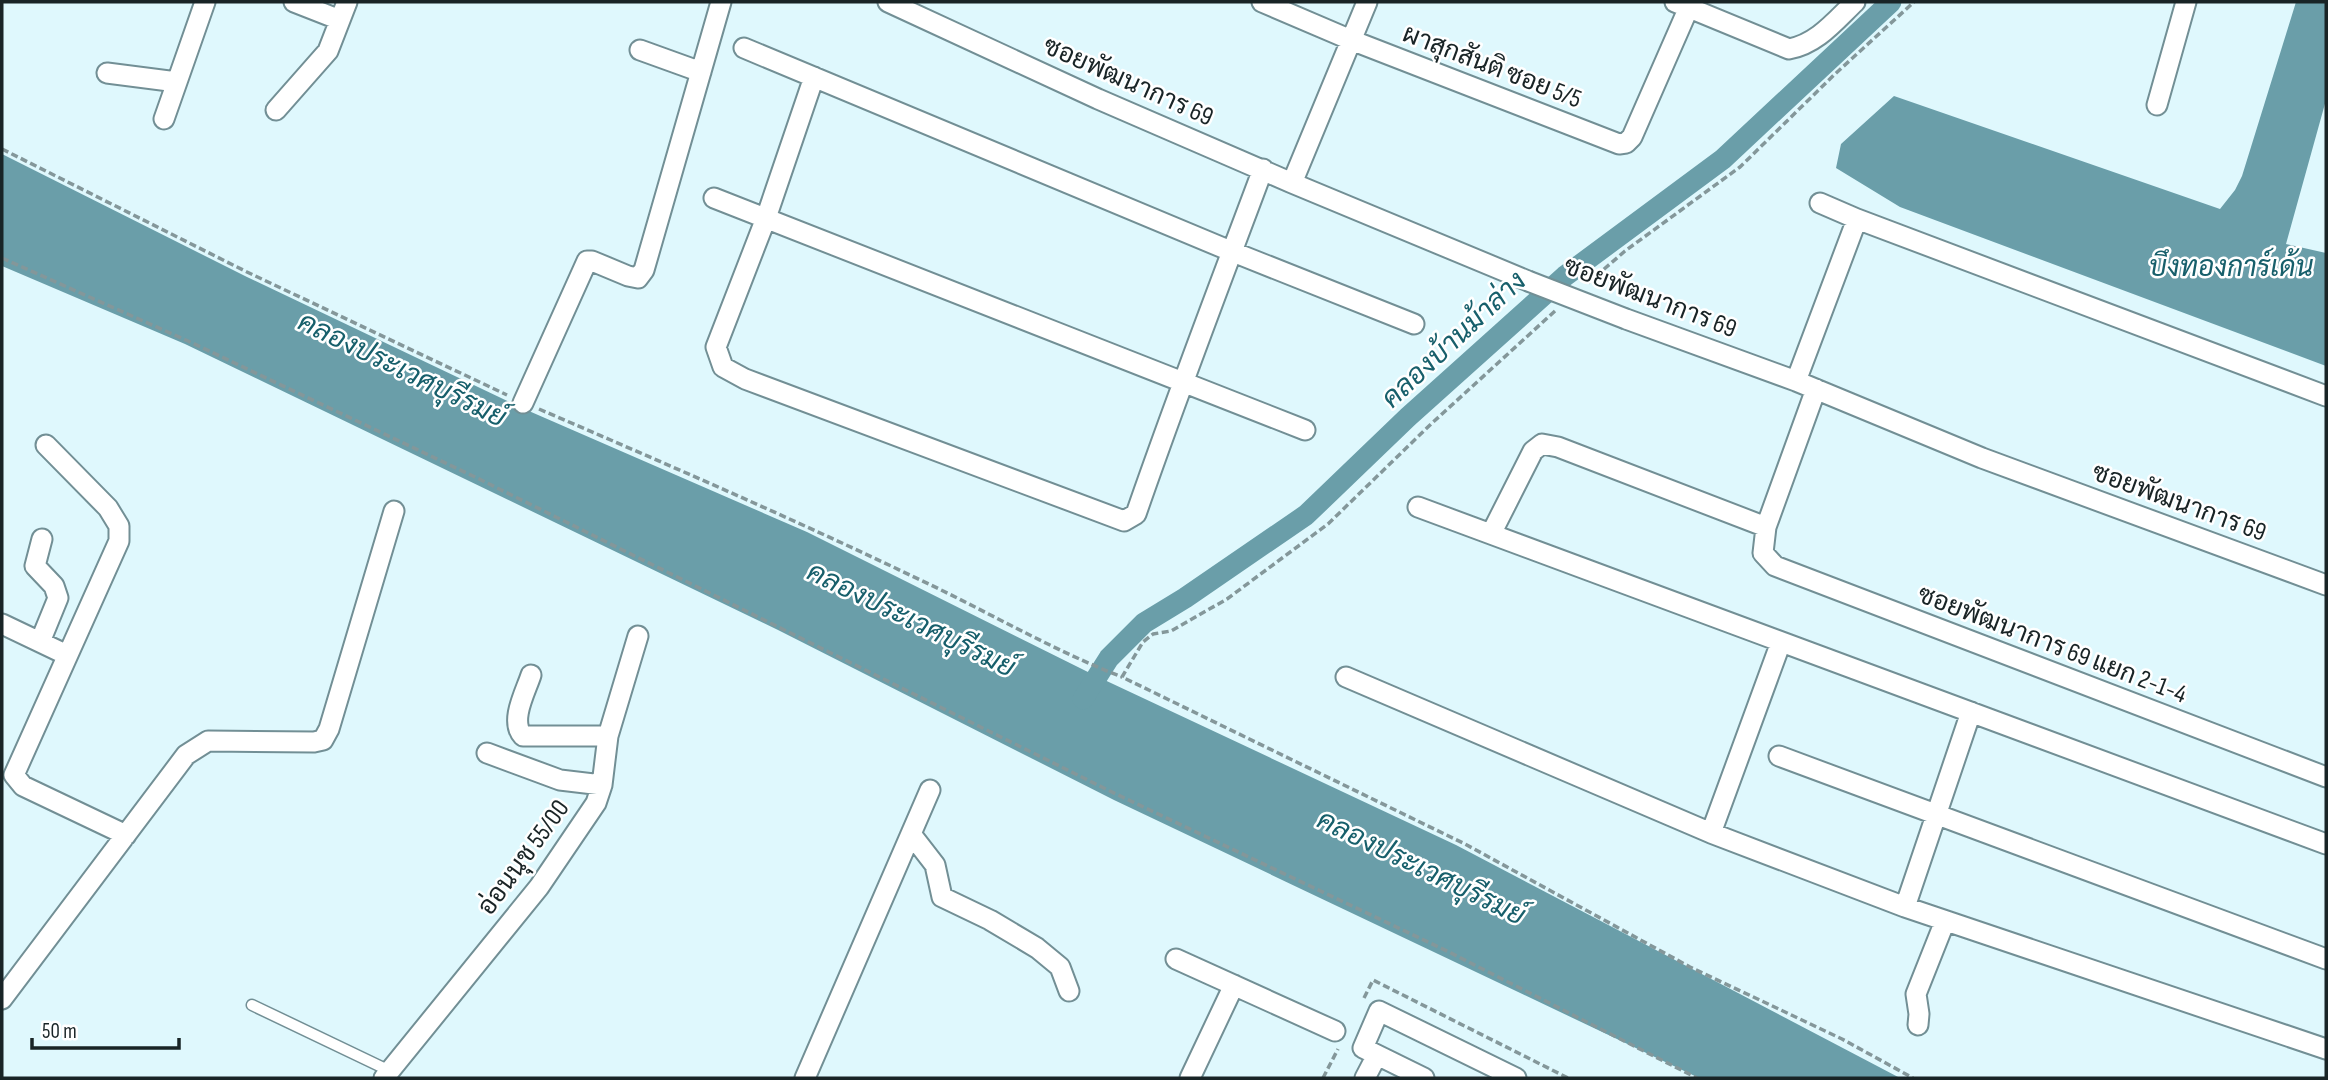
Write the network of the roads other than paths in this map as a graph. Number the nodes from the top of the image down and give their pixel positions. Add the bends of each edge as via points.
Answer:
1 (205, 2) edge
2 (294, 2) edge
3 (722, 2) edge
4 (888, 2) edge
5 (1262, 2) edge
6 (1367, 2) edge
7 (1855, 2) edge
8 (2186, 2) edge
9 (1682, 4) edge
10 (343, 11) edge
11 (1351, 40) junction
12 (744, 48) dead end
13 (639, 50) dead end
14 (701, 72) junction
15 (107, 73) dead end
16 (814, 77) junction
17 (177, 82) junction
18 (2157, 105) dead end
19 (276, 110) dead end
20 (164, 119) dead end
21 (1263, 169) junction
22 (1292, 183) junction
23 (714, 198) dead end
24 (1820, 204) dead end
25 (766, 218) junction
26 (1857, 219) junction
27 (1233, 252) junction
28 (1414, 324) dead end
29 (1796, 381) junction
30 (1181, 383) junction
31 (1816, 389) junction
32 (2326, 396) edge
33 (523, 402) dead end
34 (1305, 430) dead end
35 (46, 445) dead end
36 (1418, 507) dead end
37 (394, 511) dead end
38 (1766, 527) junction
39 (1491, 534) junction
40 (42, 538) dead end
41 (2326, 585) edge
42 (2, 624) edge
43 (638, 636) dead end
44 (40, 642) junction
45 (1781, 642) junction
46 (67, 655) junction
47 (531, 675) dead end
48 (1346, 677) dead end
49 (1971, 712) junction
50 (608, 736) junction
51 (487, 753) dead end
52 (1779, 756) dead end
53 (2326, 778) edge
54 (602, 785) junction
55 (930, 790) dead end
56 (1936, 814) junction
57 (1711, 833) junction
58 (911, 834) junction
59 (126, 835) junction
60 (2326, 844) edge
61 (1905, 907) junction
62 (1945, 921) junction
63 (1176, 959) dead end
64 (2326, 959) edge
65 (1234, 985) junction
66 (1069, 991) dead end
67 (2, 999) edge
68 (252, 1005) dead end
69 (1918, 1025) dead end
70 (1335, 1031) dead end
71 (2326, 1049) edge
72 (1377, 1055) junction
73 (387, 1075) edge
74 (805, 1078) edge
75 (1190, 1078) edge
76 (1365, 1078) edge
77 (1424, 1078) edge
78 (1516, 1078) edge

1 - 17 street
2 - 10 street
3 - 14 street
4 - 21 street, ซอยพัฒนาการ 69
5 - 11 street, ผาสุกสันติ ซอย 5/5
6 - 11 street
7 - 9 street via 1815,40 1789,49
8 - 18 street
9 - 11 street, ผาสุกสันติ ซอย 5/5 via 1632,137 1619,145
10 - 19 street via 328,51
11 - 22 street
12 - 16 street
13 - 14 street
14 - 33 street via 643,270 638,278 587,261
15 - 17 street
16 - 25 street
16 - 27 street
17 - 20 street
21 - 22 street, ซอยพัฒนาการ 69
21 - 27 street
22 - 29 street, ซอยพัฒนาการ 69, bridge via 1528,281
23 - 25 street
24 - 26 street
25 - 30 street
25 - 30 street via 716,348 723,367 745,379 1124,521 1136,514
26 - 29 street
26 - 32 street
27 - 28 street
27 - 30 street
29 - 31 street, ซอยพัฒนาการ 69
30 - 34 street
31 - 38 street
31 - 41 street, ซอยพัฒนาการ 69 via 1982,458
35 - 46 street via 101,500 119,526 119,541
36 - 39 street
37 - 59 street via 323,740 208,741 197,746
38 - 39 street via 1542,444 1533,451
38 - 53 street, ซอยพัฒนาการ 69 แยก 2-1-4 via 1763,553 1774,566
39 - 45 street
40 - 44 street via 35,566 54,586 58,598
42 - 44 street
43 - 50 street, อ่อนนุช 55/00
44 - 46 street
45 - 49 street
45 - 57 street
46 - 59 street via 14,775 23,786
47 - 50 street via 518,716 523,736
48 - 57 street
49 - 56 street
49 - 60 street
50 - 54 street, อ่อนนุช 55/00
51 - 54 street via 560,780
52 - 56 street
54 - 73 street, อ่อนนุช 55/00 via 592,810 539,887
55 - 58 street
56 - 61 street
56 - 64 street
57 - 61 street
58 - 66 street via 935,864 942,897 1037,948 1060,967
58 - 74 street
59 - 67 street
61 - 62 street
62 - 69 street via 1916,994
62 - 71 street
63 - 65 street
65 - 70 street
65 - 75 street
68 - 73 lane
72 - 76 street
72 - 77 street
72 - 78 street via 1363,1048 1379,1011

